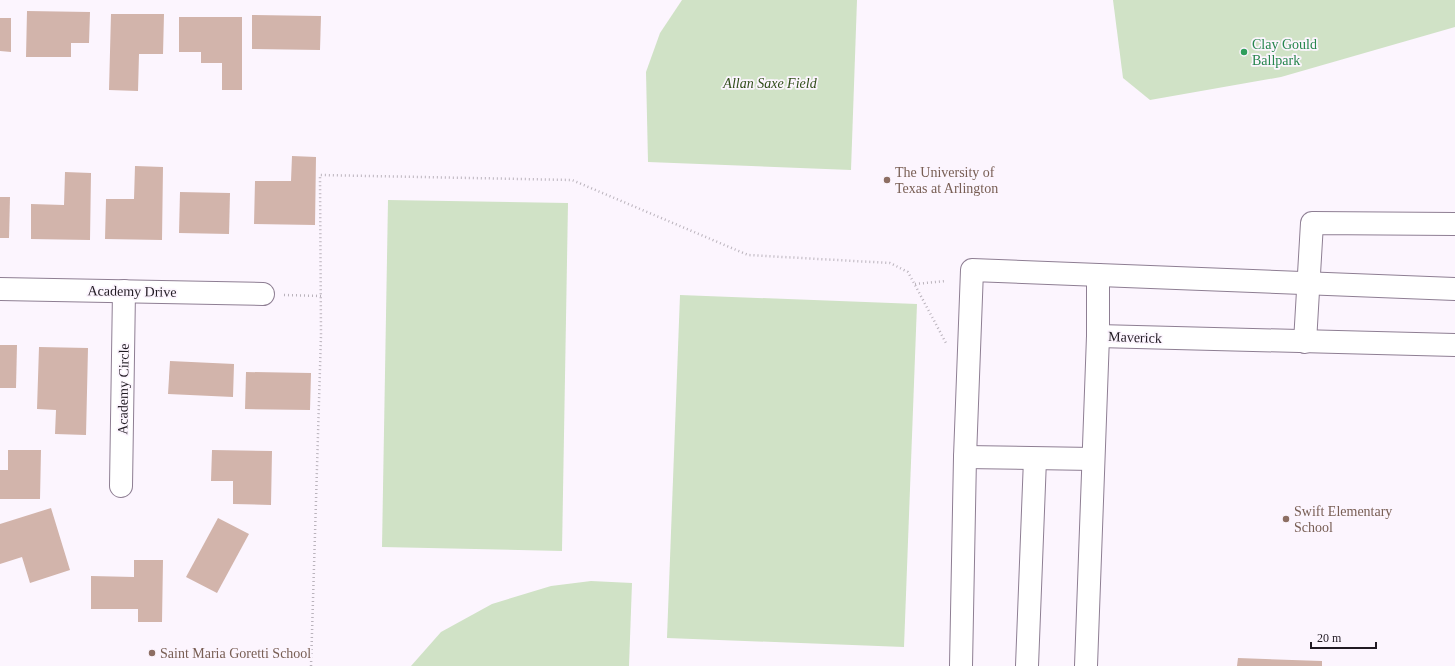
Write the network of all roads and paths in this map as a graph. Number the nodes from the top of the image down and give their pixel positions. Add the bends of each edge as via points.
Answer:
1 (1455, 224) edge
2 (1098, 275) junction
3 (946, 281) dead end
4 (1308, 283) junction
5 (915, 284) junction
6 (0, 289) edge
7 (1455, 289) edge
8 (124, 291) junction
9 (263, 294) joint
10 (321, 296) junction
11 (1098, 336) junction
12 (1305, 342) junction
13 (1455, 346) edge
14 (947, 347) dead end
15 (965, 457) junction
16 (1035, 458) junction
17 (1093, 459) junction
18 (122, 486) dead end
19 (311, 666) edge
20 (961, 666) edge
21 (1027, 666) edge
22 (1086, 666) edge

1 - 4 street via 1312,223
2 - 4 street
2 - 11 street
2 - 15 street via 972,270
3 - 5 path
4 - 7 street
4 - 12 street
5 - 10 path via 908,272 890,263 748,255 572,180 320,175
5 - 14 path
6 - 8 street, Academy Drive
8 - 9 street, Academy Drive
8 - 18 street, Academy Circle
9 - 10 path
10 - 19 path
11 - 12 street, Maverick
11 - 17 street, Maverick
12 - 13 street, Maverick
15 - 16 street
15 - 20 street
16 - 17 street
16 - 21 street
17 - 22 street, Maverick

